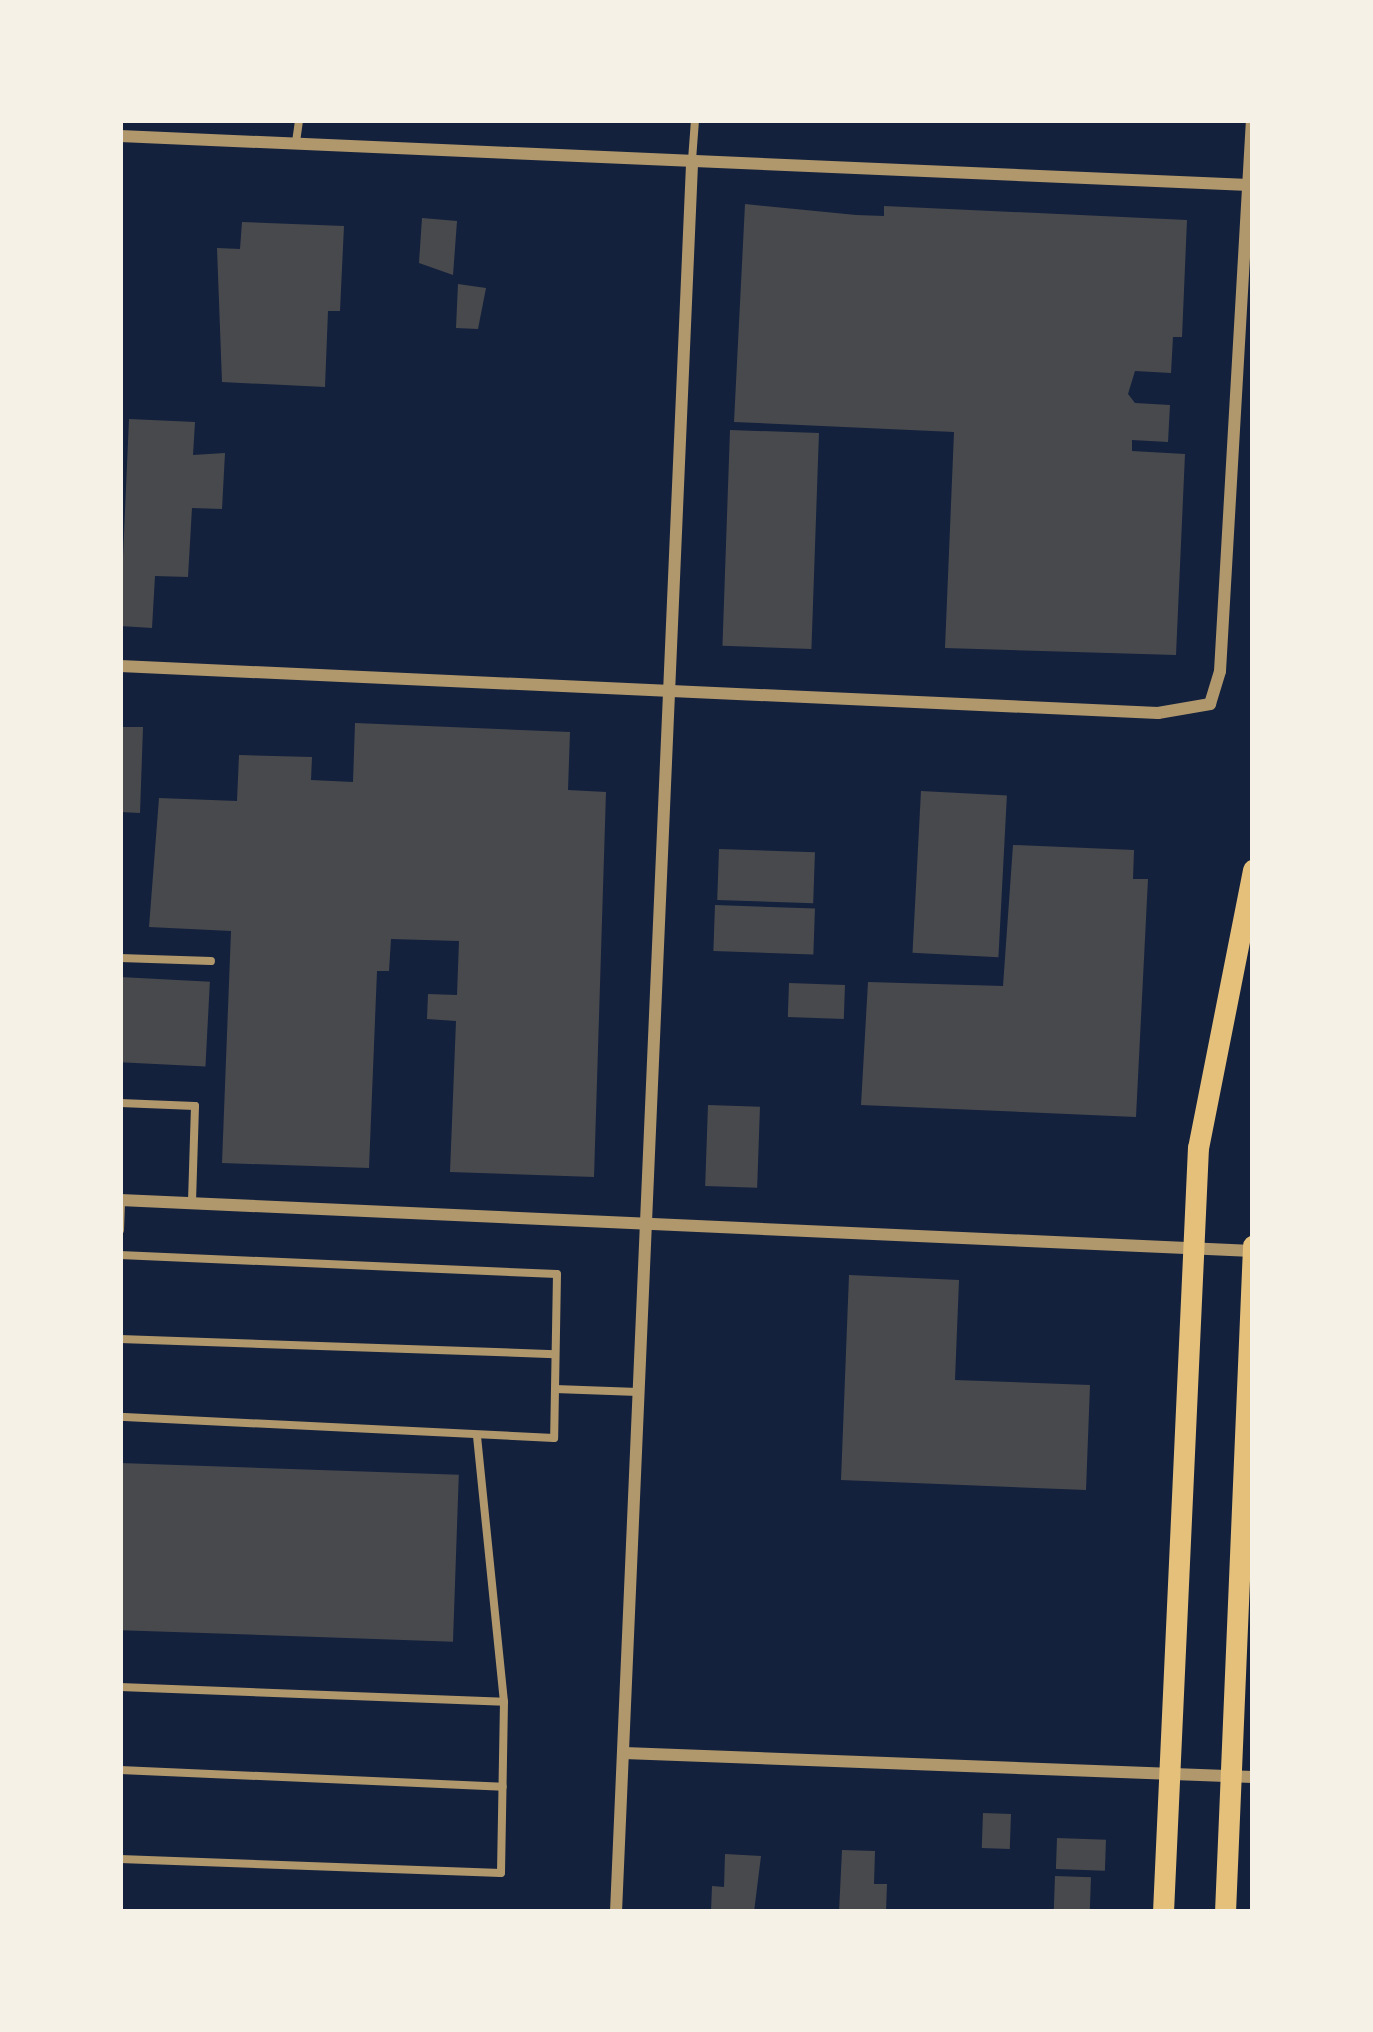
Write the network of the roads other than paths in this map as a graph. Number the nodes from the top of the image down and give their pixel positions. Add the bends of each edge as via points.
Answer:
1 (298, 120) edge
2 (695, 120) edge
3 (1252, 120) edge
4 (120, 136) edge
5 (296, 144) junction
6 (692, 161) junction
7 (1249, 185) junction
8 (120, 666) edge
9 (669, 692) junction
10 (1253, 869) edge
11 (120, 958) edge
12 (211, 961) dead end
13 (120, 1103) edge
14 (120, 1200) edge
15 (192, 1203) junction
16 (646, 1222) junction
17 (120, 1231) edge
18 (1191, 1248) junction
19 (1253, 1249) edge
20 (120, 1255) edge
21 (120, 1339) edge
22 (555, 1354) junction
23 (555, 1389) junction
24 (639, 1392) junction
25 (120, 1417) edge
26 (477, 1435) junction
27 (120, 1687) edge
28 (503, 1702) junction
29 (624, 1753) junction
30 (120, 1770) edge
31 (1169, 1773) junction
32 (1242, 1776) edge
33 (503, 1787) junction
34 (120, 1859) edge
35 (616, 1912) edge
36 (1163, 1912) edge
37 (1225, 1912) edge

1 - 5 lane
2 - 6 lane
3 - 7 street
4 - 5 street
5 - 6 street
6 - 7 street
6 - 9 street
7 - 9 street via 1220,670 1210,704 1158,713
8 - 9 street
9 - 16 street
10 - 18 main road via 1214,1041
11 - 12 lane
13 - 15 lane via 195,1106
14 - 15 street
14 - 17 lane
15 - 16 street
16 - 18 street
16 - 24 street
18 - 19 street
18 - 31 main road
19 - 32 main road
20 - 22 lane via 557,1274
21 - 22 lane
22 - 23 lane
23 - 24 lane
23 - 26 lane via 554,1438
24 - 29 street
25 - 26 lane
26 - 28 lane
27 - 28 lane
28 - 33 lane
29 - 31 street
29 - 35 street
30 - 33 lane
31 - 32 street
31 - 36 main road
32 - 37 main road
33 - 34 lane via 501,1873

